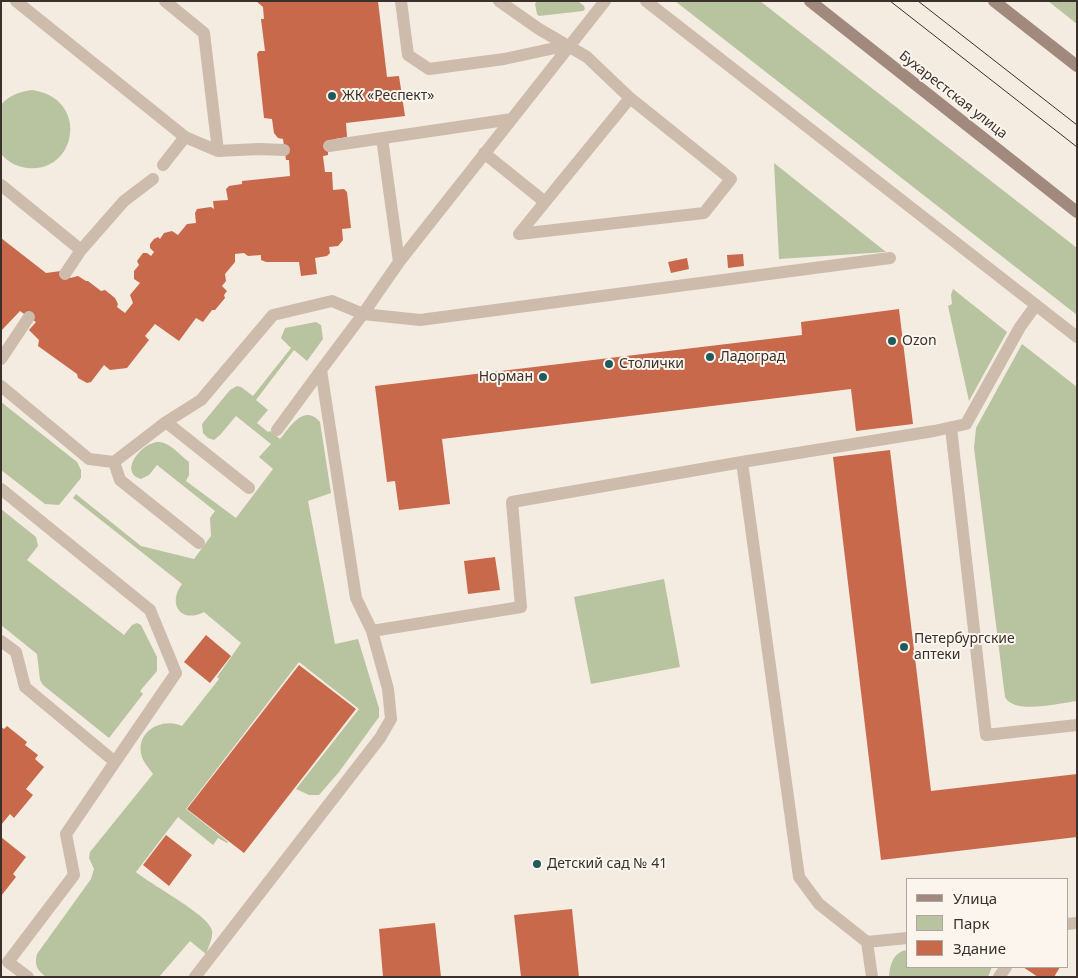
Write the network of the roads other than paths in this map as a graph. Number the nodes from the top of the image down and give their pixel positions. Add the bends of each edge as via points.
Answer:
1 (16, 1) edge
2 (165, 1) edge
3 (401, 1) edge
4 (499, 1) edge
5 (605, 1) edge
6 (646, 1) edge
7 (810, 1) edge
8 (994, 1) edge
9 (539, 28) junction
10 (522, 30) dead end
11 (569, 45) junction
12 (1077, 66) edge
13 (630, 98) junction
14 (512, 119) junction
15 (185, 137) junction
16 (382, 138) junction
17 (329, 146) dead end
18 (284, 150) dead end
19 (218, 151) junction
20 (484, 153) junction
21 (163, 165) dead end
22 (153, 179) dead end
23 (1, 185) edge
24 (545, 202) junction
25 (1077, 212) edge
26 (81, 250) junction
27 (890, 258) dead end
28 (399, 262) junction
29 (65, 274) dead end
30 (1036, 305) junction
31 (363, 314) junction
32 (29, 317) dead end
33 (1077, 337) edge
34 (1, 359) edge
35 (321, 370) junction
36 (1, 386) edge
37 (166, 422) junction
38 (951, 428) junction
39 (277, 430) dead end
40 (114, 462) junction
41 (742, 462) junction
42 (249, 488) dead end
43 (1, 489) edge
44 (199, 543) dead end
45 (372, 630) junction
46 (1, 641) edge
47 (1077, 725) edge
48 (115, 762) junction
49 (906, 938) edge
50 (867, 942) junction
51 (5, 966) edge
52 (28, 977) edge
53 (195, 977) edge
54 (872, 977) edge

1 - 15 street
2 - 19 street via 204,33
3 - 11 street via 408,55 428,70
4 - 9 street
5 - 11 street
6 - 30 street
7 - 25 main road, Бухарестская улица
8 - 12 main road
9 - 10 street
9 - 11 street
11 - 13 street via 587,56
11 - 14 street
13 - 24 street
13 - 24 street via 731,179 704,213 519,234
14 - 16 street
14 - 20 street
15 - 19 street
15 - 21 street
16 - 17 street
16 - 28 street
18 - 19 street
20 - 24 street
20 - 28 street
22 - 26 street via 124,201
23 - 26 street
26 - 29 street
27 - 31 street via 420,320
28 - 31 street
30 - 33 street
30 - 38 street via 1020,327 966,424
31 - 35 street
31 - 37 street via 332,301 273,315 201,400
32 - 34 street
35 - 39 street
35 - 45 street via 356,598
36 - 40 street via 89,459
37 - 40 street
37 - 42 street
38 - 41 street
38 - 47 street via 986,735
40 - 44 street via 120,480
41 - 45 street via 512,502 521,607
41 - 50 street via 799,877 819,904
43 - 48 street via 150,610 176,673
45 - 53 street via 388,689 391,719 380,738
46 - 48 street via 16,652 25,687
48 - 51 street via 66,834 74,874
49 - 50 street
50 - 54 street
51 - 52 street

